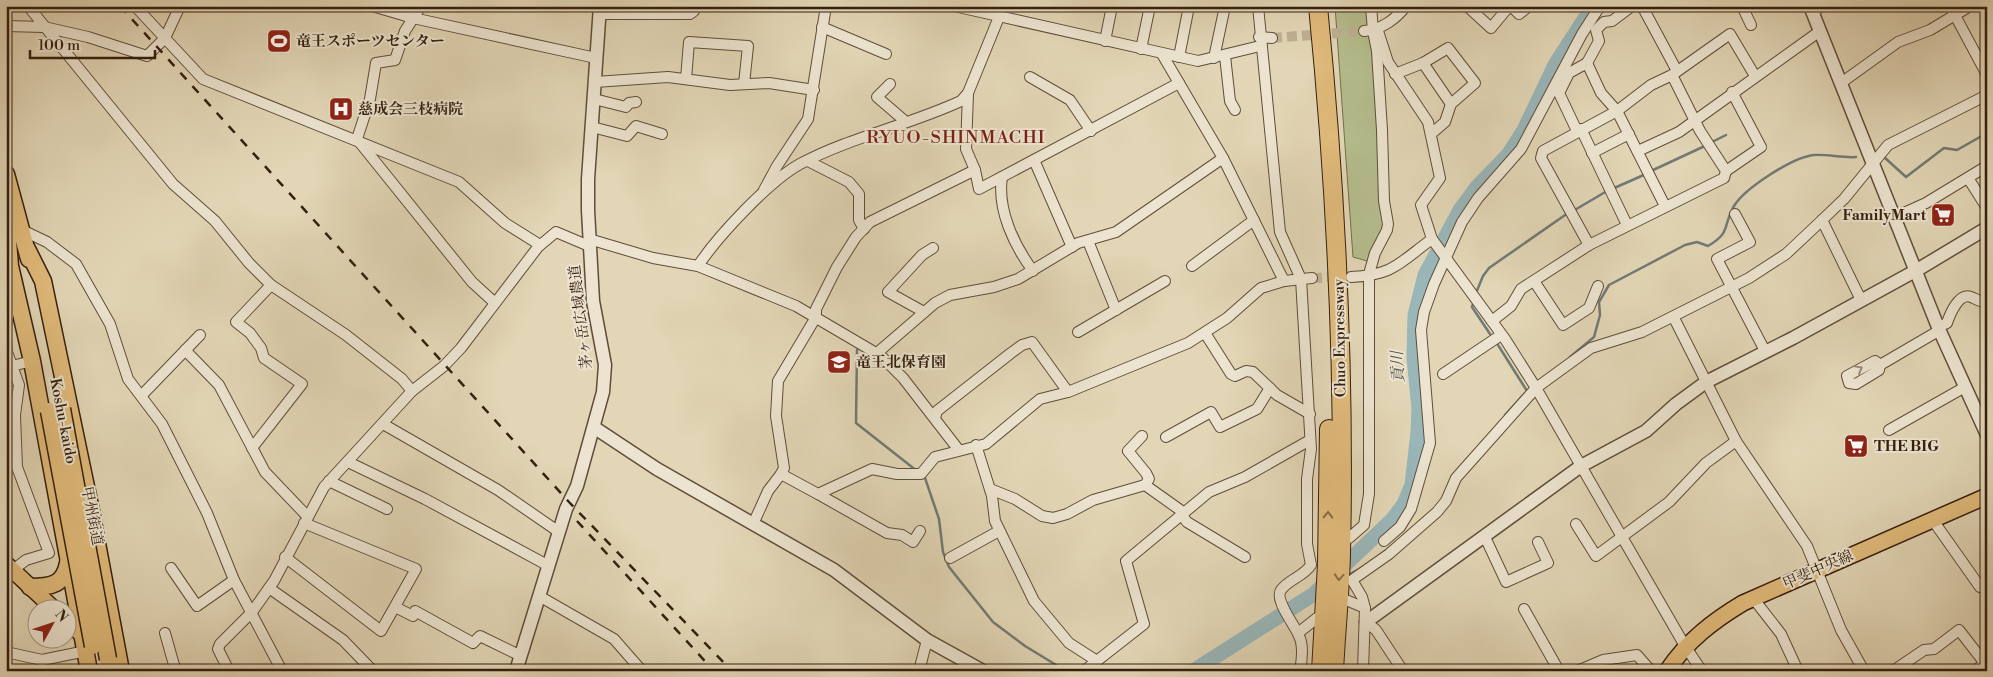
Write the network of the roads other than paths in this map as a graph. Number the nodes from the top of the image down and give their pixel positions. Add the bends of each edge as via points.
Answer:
1 (28, 6) edge
2 (135, 6) edge
3 (180, 6) edge
4 (372, 6) edge
5 (421, 6) edge
6 (694, 6) edge
7 (826, 6) edge
8 (954, 6) edge
9 (1112, 6) edge
10 (1150, 6) edge
11 (1189, 6) edge
12 (1225, 6) edge
13 (1258, 6) edge
14 (1307, 6) edge
15 (1318, 6) edge
16 (1371, 6) edge
17 (1406, 6) edge
18 (1466, 6) edge
19 (1529, 6) edge
20 (1600, 6) edge
21 (1632, 6) edge
22 (1642, 6) edge
23 (1742, 6) edge
24 (1970, 6) edge
25 (1513, 7) edge
26 (1815, 8) edge
27 (599, 10) edge
28 (1953, 11) edge
29 (995, 13) edge
30 (412, 18) junction
31 (1751, 25) dead end
32 (6, 26) edge
33 (822, 26) junction
34 (44, 27) junction
35 (1371, 30) junction
36 (1820, 31) junction
37 (165, 38) junction
38 (1272, 38) tunnel mouth
39 (1105, 41) junction
40 (1260, 42) junction
41 (1141, 49) junction
42 (886, 54) dead end
43 (1162, 54) junction
44 (1225, 56) junction
45 (1179, 57) junction
46 (596, 58) junction
47 (1214, 58) junction
48 (1423, 63) junction
49 (1587, 63) junction
50 (1675, 73) junction
51 (1395, 74) junction
52 (1987, 75) edge
53 (1755, 76) junction
54 (1030, 77) dead end
55 (686, 79) junction
56 (595, 82) junction
57 (1179, 83) junction
58 (1841, 83) junction
59 (744, 84) junction
60 (890, 84) dead end
61 (814, 90) junction
62 (1732, 92) junction
63 (968, 93) junction
64 (1987, 95) edge
65 (594, 99) junction
66 (636, 102) dead end
67 (1451, 104) junction
68 (1235, 110) dead end
69 (1618, 111) junction
70 (1695, 121) junction
71 (906, 122) junction
72 (592, 127) junction
73 (1579, 130) junction
74 (1091, 131) junction
75 (662, 134) dead end
76 (1431, 134) junction
77 (1629, 134) junction
78 (357, 139) junction
79 (1638, 151) junction
80 (1592, 152) junction
81 (1223, 158) junction
82 (1034, 160) junction
83 (808, 161) junction
84 (1873, 161) junction
85 (1987, 166) edge
86 (975, 170) junction
87 (1726, 171) junction
88 (6, 174) edge
89 (1002, 177) junction
90 (1968, 178) junction
91 (760, 197) junction
92 (1666, 206) junction
93 (1987, 208) edge
94 (1735, 214) dead end
95 (1895, 217) junction
96 (1254, 220) junction
97 (1822, 220) junction
98 (1627, 225) junction
99 (12, 227) edge
100 (1987, 228) edge
101 (864, 229) junction
102 (1432, 239) junction
103 (1088, 241) junction
104 (589, 242) junction
105 (540, 245) junction
106 (1589, 245) junction
107 (1072, 247) junction
108 (933, 248) dead end
109 (27, 249) junction
110 (1446, 256) junction
111 (698, 266) junction
112 (1192, 266) dead end
113 (1917, 270) junction
114 (1033, 271) junction
115 (1369, 276) junction
116 (1351, 277) tunnel mouth
117 (1312, 278) tunnel mouth
118 (1301, 279) junction
119 (1166, 281) dead end
120 (1284, 281) junction
121 (1534, 281) junction
122 (271, 285) junction
123 (1598, 286) dead end
124 (1731, 287) junction
125 (6, 298) edge
126 (1861, 300) junction
127 (1987, 303) edge
128 (496, 304) junction
129 (8, 309) edge
130 (1116, 310) junction
131 (924, 312) junction
132 (816, 318) junction
133 (1674, 318) junction
134 (1492, 321) junction
135 (6, 328) edge
136 (1939, 328) junction
137 (1078, 332) dead end
138 (1205, 333) junction
139 (200, 335) dead end
140 (1501, 335) junction
141 (6, 339) edge
142 (185, 350) junction
143 (1765, 351) junction
144 (876, 353) junction
145 (32, 361) junction
146 (1880, 365) dead end
147 (12, 366) junction
148 (1442, 374) dead end
149 (1706, 382) junction
150 (1534, 385) junction
151 (1965, 387) junction
152 (1270, 388) junction
153 (412, 391) junction
154 (1068, 392) junction
155 (141, 396) junction
156 (56, 410) junction
157 (1310, 414) junction
158 (935, 418) junction
159 (382, 424) junction
160 (595, 428) junction
161 (1889, 430) dead end
162 (1142, 436) dead end
163 (1987, 436) edge
164 (1166, 437) dead end
165 (1310, 440) junction
166 (1736, 441) junction
167 (976, 446) junction
168 (252, 448) junction
169 (958, 449) junction
170 (348, 462) junction
171 (1581, 466) junction
172 (781, 474) junction
173 (329, 481) junction
174 (1145, 485) junction
175 (990, 489) junction
176 (818, 494) junction
177 (1987, 496) edge
178 (387, 509) dead end
179 (1182, 513) junction
180 (1932, 519) junction
181 (306, 520) junction
182 (754, 522) junction
183 (1576, 524) dead end
184 (920, 531) dead end
185 (999, 531) junction
186 (559, 532) junction
187 (1406, 532) junction
188 (1485, 536) junction
189 (1624, 537) junction
190 (1350, 538) dead end
191 (1384, 541) dead end
192 (1538, 542) dead end
193 (286, 557) junction
194 (1245, 557) dead end
195 (950, 558) dead end
196 (1325, 560) junction
197 (68, 563) junction
198 (548, 566) junction
199 (9, 567) edge
200 (171, 568) dead end
201 (1817, 570) junction
202 (234, 580) junction
203 (1987, 581) edge
204 (30, 587) junction
205 (269, 588) junction
206 (539, 596) junction
207 (1753, 598) junction
208 (44, 600) edge
209 (394, 606) junction
210 (1332, 606) junction
211 (1366, 608) junction
212 (1524, 609) dead end
213 (252, 612) junction
214 (1366, 622) junction
215 (165, 633) dead end
216 (1298, 633) junction
217 (78, 635) edge
218 (928, 640) junction
219 (84, 643) junction
220 (1685, 646) junction
221 (6, 652) edge
222 (521, 656) junction
223 (1097, 660) junction
224 (1985, 660) edge
225 (118, 670) edge
226 (89, 671) edge
227 (97, 671) edge
228 (178, 671) edge
229 (229, 671) edge
230 (282, 671) edge
231 (373, 671) edge
232 (516, 671) edge
233 (642, 671) edge
234 (919, 671) edge
235 (983, 671) edge
236 (1084, 671) edge
237 (1300, 671) edge
238 (1321, 671) edge
239 (1334, 671) edge
240 (1363, 671) edge
241 (1403, 671) edge
242 (1559, 671) edge
243 (1577, 671) edge
244 (1651, 671) edge
245 (1667, 671) edge
246 (1702, 671) edge
247 (1798, 671) edge
248 (1864, 671) edge
249 (1892, 671) edge
250 (1975, 671) edge

1 - 34 street
2 - 37 street
3 - 37 street
4 - 30 street
5 - 30 street
6 - 27 street via 690,14
7 - 33 street
8 - 29 street
9 - 39 street
10 - 41 street
11 - 45 street
12 - 47 street
13 - 40 street
196 -> 14 highway, Chuo Expressway via 1329,434 1326,257 1317,104
15 - 196 highway, Chuo Expressway via 1338,258 1341,433
16 - 35 street
17 - 35 street via 1394,18
18 - 25 street via 1492,28 1506,10
19 - 25 street via 1518,14
20 - 110 street via 1521,149 1469,210
21 - 49 street via 1596,30 1599,41
22 - 50 street
23 - 31 street
24 - 28 street
26 - 36 street
27 - 46 street, 茅ヶ岳広域農道
28 - 52 street
28 - 58 street via 1930,30 1898,42
29 - 39 street
29 - 63 street
30 - 46 street
30 - 78 street via 402,36 395,60 376,63 370,99
32 - 34 street
33 - 42 street
33 - 61 street
34 - 37 street via 147,56
34 - 122 street via 173,184 215,222
35 - 51 street
35 - 115 street via 1377,51 1388,230 1375,253
36 - 53 street
36 - 58 street
37 - 78 street via 203,79
38 - 40 street
39 - 41 street
40 - 44 street
40 - 118 street via 1280,232
41 - 43 street
43 - 45 street
43 - 57 street
44 - 47 street
44 - 68 street via 1230,101
45 - 47 street via 1198,61
46 - 56 street, 茅ヶ岳広域農道
48 - 51 street
48 - 67 street
48 - 67 street via 1448,48 1475,83
49 - 69 street via 1601,94
49 - 73 street via 1569,73 1559,93
50 - 53 street via 1730,34
50 - 69 street via 1651,85
50 - 70 street
51 - 76 street via 1428,122
53 - 62 street
54 - 74 street via 1070,100
55 - 56 street via 668,77
55 - 59 street
55 - 59 street via 689,42 748,46
56 - 65 street, 茅ヶ岳広域農道
57 - 74 street
57 - 81 street
58 - 84 street
59 - 61 street via 768,83
60 - 71 street via 877,97
61 - 91 street via 808,119 776,166
62 - 70 street
62 - 87 street via 1761,146
63 - 71 street via 951,105
63 - 86 street via 966,149
64 - 84 street via 1888,144
65 - 66 street via 626,107
65 - 72 street, 茅ヶ岳広域農道
67 - 76 street via 1445,122
69 - 73 street
69 - 77 street
70 - 79 street
70 - 87 street
71 - 83 street
72 - 75 street via 627,136 636,126
72 - 104 street, 茅ヶ岳広域農道 via 588,179
73 - 80 street
73 - 106 street via 1543,151 1541,158
74 - 82 street
76 - 102 street via 1440,178 1421,205
77 - 79 street
77 - 80 street
78 - 105 street via 459,182 505,223
78 - 128 street via 472,282
79 - 92 street
80 - 98 street
81 - 96 street
81 - 103 street via 1116,232
82 - 89 street
82 - 107 street
83 - 91 street
83 - 101 street via 849,182 859,194 859,220
84 - 95 street
84 - 97 street via 1844,199
85 - 90 street
86 - 89 street via 979,189
86 - 101 street via 888,212
87 - 92 street via 1724,178
88 - 99 highway, Koshu-kaido
89 - 114 street via 1000,191 1009,228 1018,250
90 - 93 street
90 - 95 street
91 - 111 street via 710,247
92 - 98 street
94 - 124 street via 1750,242 1718,259
95 - 113 street
96 - 112 street
96 - 120 street
97 - 124 street via 1786,254
97 - 126 street
98 - 106 street
99 - 109 highway, Koshu-kaido
99 - 145 highway via 10,266
99 - 155 street via 47,242 76,264 110,324 128,379
99 - 156 highway, Koshu-kaido
100 - 113 street
101 - 132 street via 836,268 816,309
102 - 110 street
102 - 115 street via 1396,267
103 - 107 street
103 - 130 street
104 - 105 street via 556,232
104 - 111 street
104 - 160 street, 茅ヶ岳広域農道 via 592,301 604,365 604,392
105 - 128 street
106 - 121 street
107 - 114 street
108 - 131 street via 922,255 888,292
109 - 156 highway, Koshu-kaido
109 - 225 highway, 甲州街道 via 43,281 87,487
110 - 134 street
110 - 187 street via 1424,312 1422,330 1430,443
111 - 132 street via 772,295
113 - 126 street
113 - 136 street
114 - 131 street via 994,287 950,296
115 - 116 street
115 - 190 street via 1369,494 1364,525
117 - 118 street
118 - 120 street
118 - 157 street
119 - 130 street
120 - 138 street via 1261,288 1228,318
121 - 123 street via 1563,325 1588,308
121 - 134 street
122 - 153 street via 346,335 402,379
122 - 168 street via 236,322 250,333 264,358 302,384
124 - 133 street
124 - 143 street
125 - 129 street
126 - 143 street
127 - 136 street via 1964,297 1954,307 1947,323
128 - 153 street via 444,366
129 - 135 street
130 - 137 street
131 - 144 street
132 - 144 street
132 - 172 street via 778,381 776,416 784,468
133 - 149 street
133 - 150 street via 1591,348
134 - 140 street
136 - 146 street
136 - 151 street
138 - 152 street via 1231,374 1235,376 1246,370 1253,372
138 - 154 street
139 - 142 street
140 - 148 street
140 - 150 street
141 - 147 street
142 - 155 street
142 - 168 street via 218,385
143 - 149 street
144 - 158 street via 903,378
145 - 147 street
145 - 197 highway
147 - 199 street via 19,385 15,415 18,467 49,553
149 - 166 street
149 - 171 street via 1646,431
150 - 171 street
150 - 187 street via 1456,478 1446,501
151 - 161 street
151 - 163 street
152 - 157 street
152 - 164 street via 1256,409 1220,427 1211,412
153 - 159 street
154 - 158 street via 1032,342 1022,346 937,411
154 - 167 street via 1040,399 986,444
155 - 202 street via 166,433 207,513
156 - 225 highway, Koshu-kaido, bridge
156 - 227 highway, Koshu-kaido, bridge
157 - 165 street
158 - 169 street
159 - 170 street
159 - 186 street via 498,490
160 - 182 street via 658,469
160 - 186 street, 茅ヶ岳広域農道
162 - 174 street via 1128,451 1146,473 1149,480
165 - 179 street via 1245,477 1209,492
165 - 196 street via 1307,544
166 - 189 street via 1706,463 1669,502
166 - 201 street via 1807,546
167 - 169 street
167 - 175 street
168 - 181 street via 264,472
169 - 176 street via 935,457 923,471 897,474 872,469
170 - 173 street
170 - 198 street via 425,499
171 - 188 street
171 - 189 street
172 - 176 street
172 - 182 street via 768,490
173 - 178 street
173 - 181 street
174 - 175 street via 1093,500 1053,518 1042,516 1015,499
174 - 179 street
175 - 185 street
176 - 184 street via 887,533 902,535 913,542
177 - 180 main road, 甲斐中央線
179 - 194 street via 1188,522
179 - 223 street via 1126,561 1144,624
180 - 201 main road, 甲斐中央線
180 - 203 street via 1980,587
181 - 193 street
181 - 209 street via 416,569
182 - 218 street via 834,570
183 - 189 street via 1596,556
185 - 195 street
185 - 223 street via 1039,608 1069,643
186 - 198 street, 茅ヶ岳広域農道
187 - 191 street
187 - 211 street via 1352,580
188 - 192 street via 1506,582 1548,563
188 - 214 street
189 - 220 street
193 - 205 street
193 - 209 street via 381,631
196 - 210 highway, Chuo Expressway
196 - 216 street via 1282,588 1279,594
197 - 204 highway via 59,583
197 - 219 highway
198 - 206 street, 茅ヶ岳広域農道
199 - 204 main road
200 - 202 street via 198,606
201 - 207 main road, 甲斐中央線
201 - 248 street via 1841,630
202 - 213 street
204 - 208 main road
205 - 213 street
205 - 231 street via 343,640
206 - 222 street, 茅ヶ岳広域農道
206 - 233 street via 614,639
207 - 220 main road, 甲斐中央線 via 1723,615
207 - 247 street via 1780,634
209 - 222 street via 413,616 415,611 473,643 480,636
210 - 211 street
210 - 216 street
210 - 238 highway, Chuo Expressway
210 - 239 highway, Chuo Expressway
211 - 214 street
212 - 242 street
213 - 229 street via 218,649
213 - 230 street
214 - 240 street
214 - 241 street via 1376,630
215 - 228 street
216 - 237 street via 1302,655
217 - 219 main road
218 - 234 street
218 - 235 street
219 - 221 street via 42,660
219 - 225 highway
219 - 226 highway
220 - 245 main road, 甲斐中央線
220 - 246 street
222 - 232 street, 茅ヶ岳広域農道
223 - 236 street
224 - 249 street via 1958,630 1934,649 1924,650
224 - 250 street
243 - 244 street via 1603,660 1637,655

